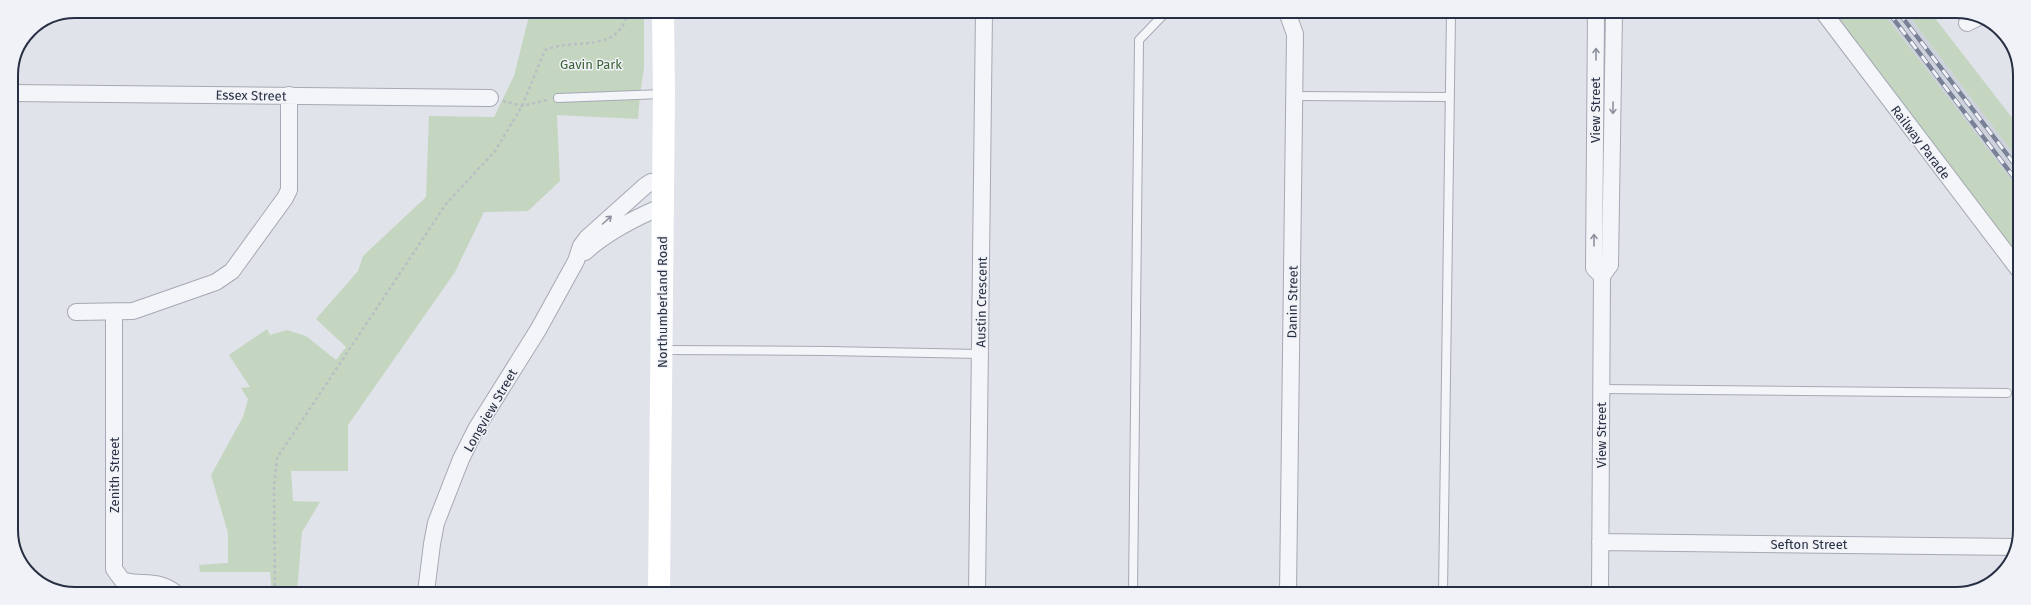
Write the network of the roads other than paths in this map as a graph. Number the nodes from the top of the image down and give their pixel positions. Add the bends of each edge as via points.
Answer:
1 (663, 18) edge
2 (984, 18) edge
3 (1160, 18) edge
4 (1289, 18) edge
5 (1451, 18) edge
6 (1596, 18) edge
7 (1614, 18) edge
8 (1828, 18) edge
9 (18, 93) edge
10 (664, 94) junction
11 (289, 96) junction
12 (1294, 96) junction
13 (1450, 97) junction
14 (490, 98) road end
15 (558, 98) road end
16 (663, 181) junction
17 (663, 206) junction
18 (576, 261) junction
19 (2013, 262) edge
20 (1602, 276) junction
21 (76, 312) dead end
22 (114, 313) junction
23 (662, 350) junction
24 (980, 354) junction
25 (1602, 389) junction
26 (2007, 393) dead end
27 (1600, 542) junction
28 (2010, 547) edge
29 (168, 587) edge
30 (427, 587) edge
31 (659, 587) edge
32 (977, 587) edge
33 (1133, 587) edge
34 (1288, 587) edge
35 (1442, 587) edge
36 (1600, 587) edge

1 - 10 street, Northumberland Road
2 - 24 street, Austin Crescent
3 - 33 lane via 1139,40
4 - 12 street, Danin Street via 1295,34
5 - 13 lane
20 -> 6 street, View Street via 1594,268
7 -> 20 street, View Street via 1610,265
8 - 19 street, Railway Parade
9 - 11 street, Essex Street
10 - 15 lane
10 - 16 street, Northumberland Road
11 - 14 street, Essex Street
11 - 22 street via 289,190 286,198 232,271 201,288 133,311
12 - 13 lane
12 - 34 street, Danin Street
13 - 35 lane
16 - 17 street, Northumberland Road
18 -> 16 street, Longview Street via 581,246 593,233 645,186 651,182
17 - 18 street, Longview Street via 597,242
17 - 23 street, Northumberland Road
18 - 30 street, Longview Street via 538,330 476,429 461,459 436,523
20 - 25 street, View Street
21 - 22 street
22 - 29 street, Zenith Street via 114,569 122,580
23 - 24 lane
23 - 31 street, Northumberland Road
24 - 32 street, Austin Crescent
25 - 26 lane
25 - 27 street, View Street
27 - 28 street, Sefton Street
27 - 36 street, View Street

